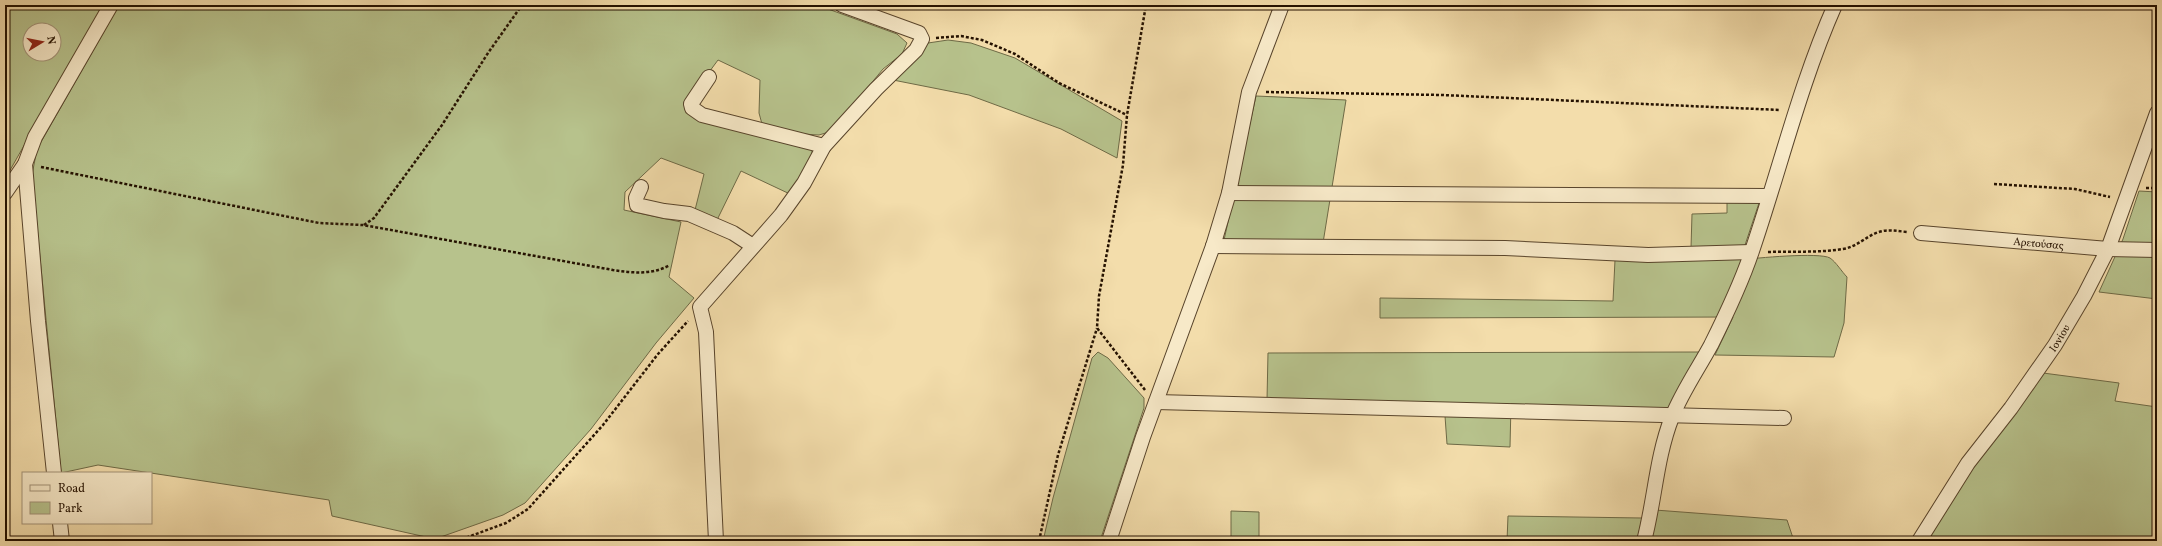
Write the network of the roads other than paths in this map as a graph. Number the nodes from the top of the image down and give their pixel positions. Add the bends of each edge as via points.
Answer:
1 (111, 5) edge
2 (842, 5) edge
3 (1282, 5) edge
4 (1835, 5) edge
5 (709, 77) dead end
6 (2157, 113) edge
7 (824, 146) junction
8 (24, 164) junction
9 (641, 187) dead end
10 (5, 193) edge
11 (1229, 193) junction
12 (1769, 196) junction
13 (1921, 233) road end
14 (753, 246) junction
15 (1213, 246) junction
16 (2108, 249) junction
17 (2157, 250) edge
18 (1751, 252) junction
19 (1156, 402) junction
20 (1672, 416) junction
21 (1784, 418) dead end
22 (54, 472) edge
23 (60, 524) edge
24 (62, 541) edge
25 (716, 541) edge
26 (1109, 541) edge
27 (1644, 541) edge
28 (1919, 541) edge

1 - 8 street via 35,137
2 - 7 street via 905,27 919,33 922,39 916,50
3 - 11 street via 1249,92
4 - 12 street via 1816,51
5 - 7 street via 691,104 692,108 702,115
6 - 16 street, Ιονίου
7 - 14 street via 800,190
8 - 10 street
8 - 22 street
9 - 14 street via 636,198 637,205 689,214
11 - 12 street
11 - 15 street
12 - 18 street
13 - 16 street, Αρετούσας
14 - 25 street via 700,307 706,332
15 - 18 street via 1505,248 1648,255
15 - 19 street
16 - 17 street, Αρετούσας
16 - 28 street, Ιονίου via 2055,345 1965,469
18 - 20 street via 1726,314
19 - 20 street
19 - 26 street
20 - 21 street
20 - 27 street via 1657,466
23 - 24 street

